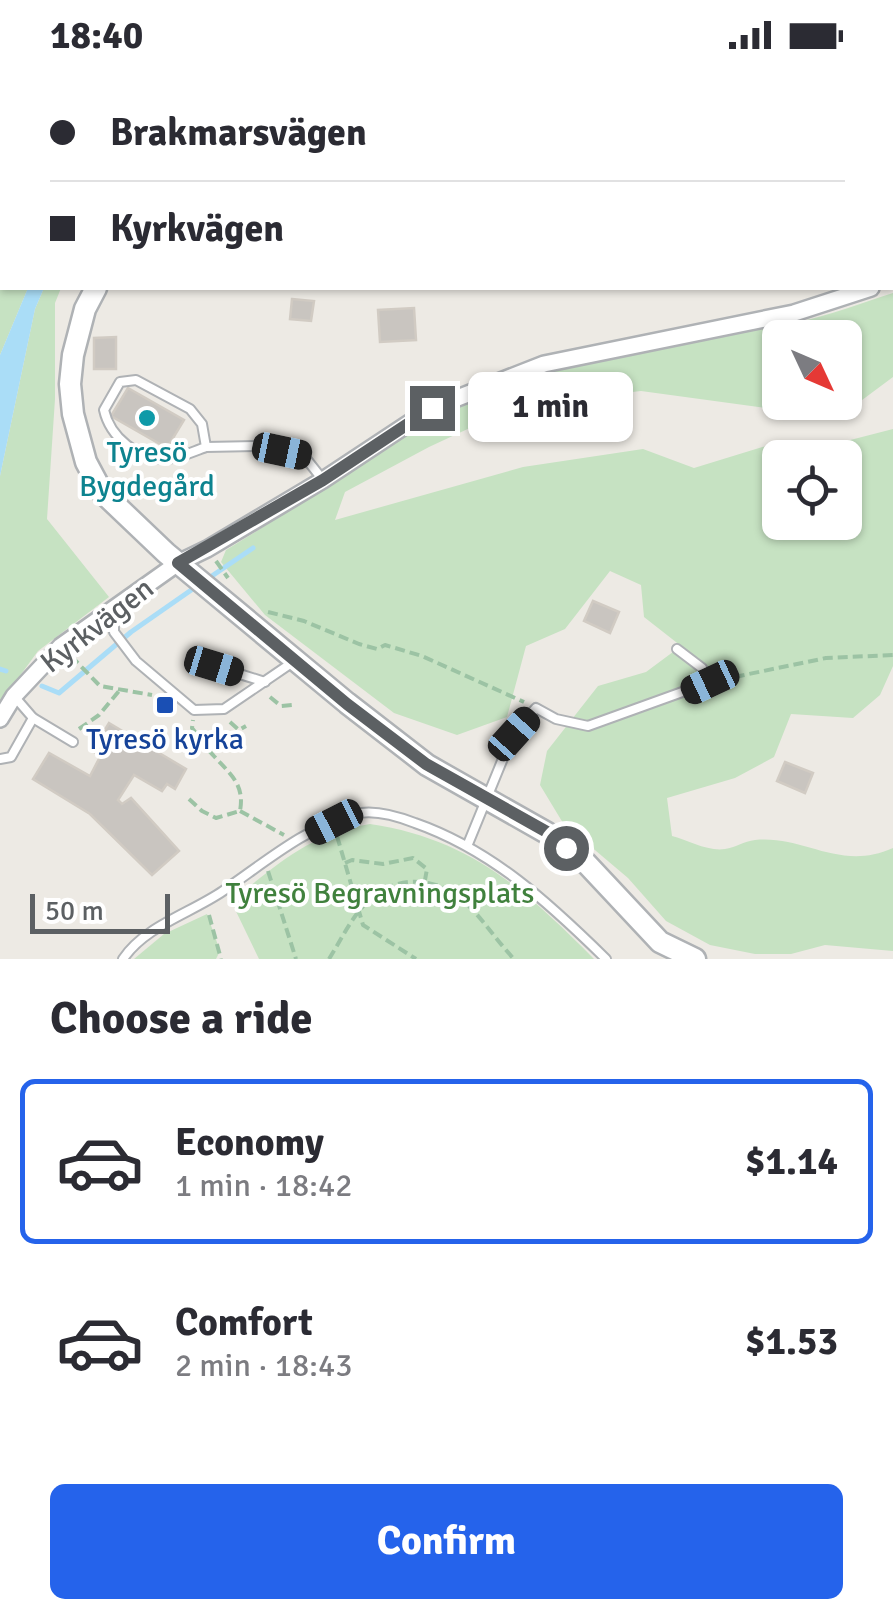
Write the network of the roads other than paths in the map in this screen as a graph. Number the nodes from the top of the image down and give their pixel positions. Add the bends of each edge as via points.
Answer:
1 (95, 290) edge
2 (865, 290) edge
3 (206, 447) junction
4 (323, 480) junction
5 (178, 563) junction
6 (114, 607) junction
7 (677, 649) dead end
8 (200, 652) dead end
9 (296, 660) junction
10 (265, 682) junction
11 (14, 696) junction
12 (33, 718) junction
13 (0, 719) edge
14 (72, 742) dead end
15 (0, 759) edge
16 (485, 798) junction
17 (468, 844) junction
18 (122, 959) edge
19 (606, 959) edge
20 (694, 959) edge

1 - 5 street via 70,384 86,462 102,492
2 - 4 street, Kyrkvägen via 794,313 544,364 432,408
3 - 3 lane via 202,424 190,409 136,380 120,382 104,410 130,449 152,458
3 - 4 lane via 259,446 304,456
4 - 5 street, Kyrkvägen
5 - 6 street, Kyrkvägen
5 - 9 street
6 - 10 lane via 116,635 194,710 224,709
6 - 11 street, Kyrkvägen via 60,646
7 - 16 lane via 710,682 588,726 536,708 514,734
8 - 10 lane via 214,666
9 - 10 lane
9 - 16 street via 426,764
11 - 12 lane
11 - 13 street, Kyrkvägen
12 - 14 lane
12 - 15 lane via 11,758
16 - 17 lane
16 - 20 street via 547,832 660,942
17 - 18 lane via 398,816 358,813 296,841 139,940
17 - 19 lane via 524,884

